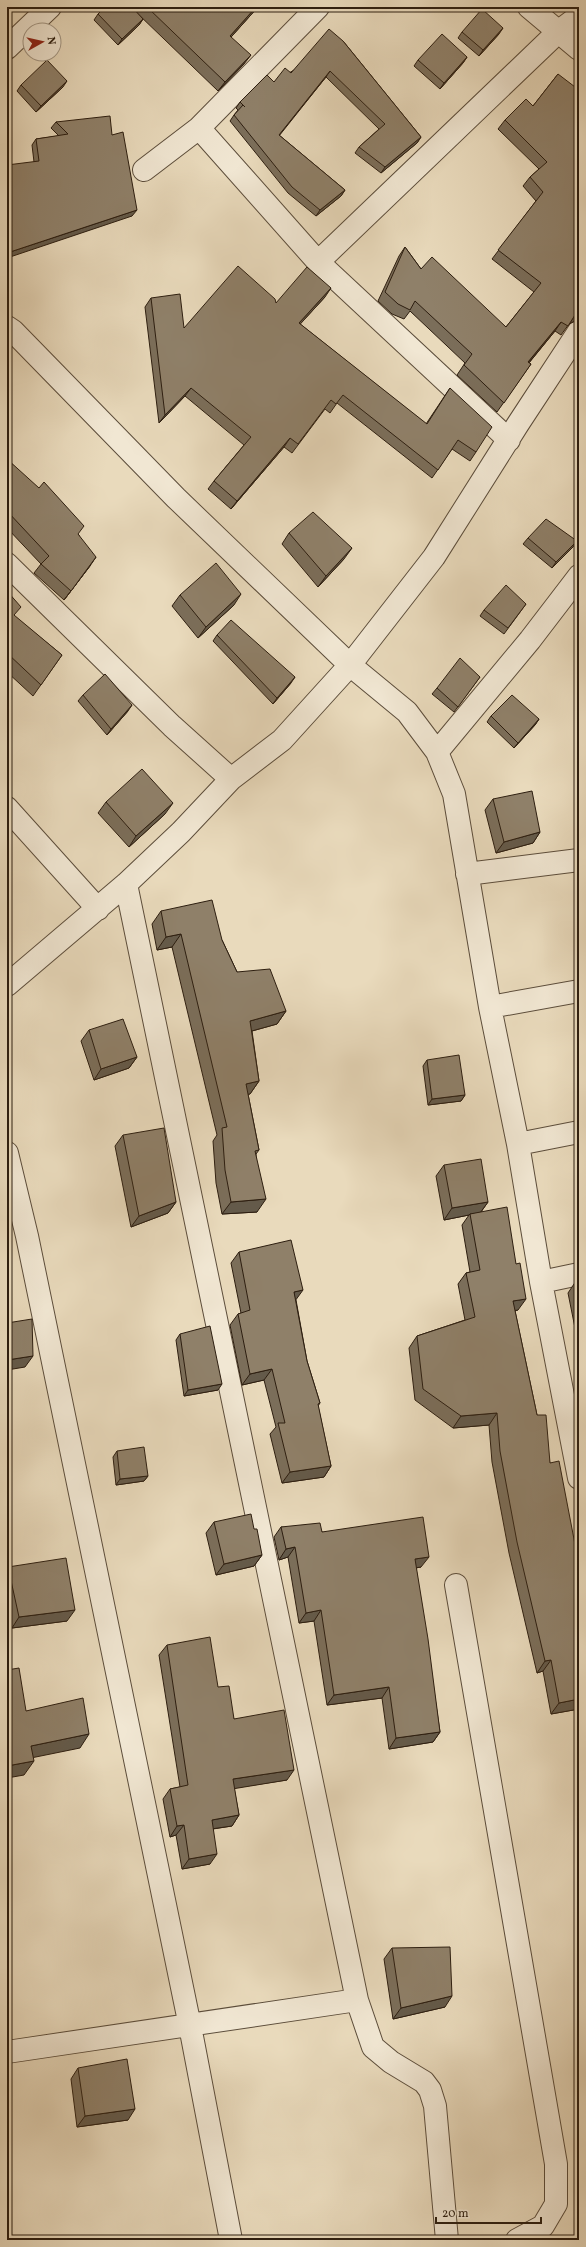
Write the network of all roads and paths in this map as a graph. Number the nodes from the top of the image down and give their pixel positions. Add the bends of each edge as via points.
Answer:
1 (50, 7) edge
2 (318, 7) edge
3 (529, 7) edge
4 (579, 16) edge
5 (559, 31) junction
6 (7, 48) edge
7 (579, 49) edge
8 (199, 128) junction
9 (144, 170) dead end
10 (318, 262) junction
11 (7, 327) edge
12 (579, 331) edge
13 (509, 440) junction
14 (7, 564) edge
15 (579, 576) edge
16 (350, 665) junction
17 (437, 752) junction
18 (231, 780) junction
19 (7, 808) edge
20 (579, 860) edge
21 (467, 874) junction
22 (126, 884) junction
23 (98, 909) junction
24 (7, 985) edge
25 (579, 991) edge
26 (490, 1007) junction
27 (579, 1132) edge
28 (518, 1144) junction
29 (7, 1153) edge
30 (579, 1274) edge
31 (541, 1282) junction
32 (573, 1415) edge
33 (579, 1478) edge
34 (456, 1585) dead end
35 (357, 2000) junction
36 (190, 2026) junction
37 (7, 2052) edge
38 (231, 2240) edge
39 (447, 2240) edge
40 (517, 2240) edge

1 - 6 street
2 - 8 street
3 - 5 street
4 - 5 street
5 - 7 street
5 - 10 street
8 - 9 street
8 - 10 street
10 - 13 street
11 - 16 street via 176,498
12 - 13 street
13 - 16 street via 434,557
14 - 18 street via 172,726
15 - 17 street via 530,640
16 - 17 street via 407,712
16 - 18 street via 282,740
17 - 21 street via 454,794
18 - 22 street via 182,832
19 - 23 street
20 - 21 street
21 - 26 street
22 - 23 street
22 - 35 street
23 - 24 street
25 - 26 street
26 - 28 street
27 - 28 street
28 - 31 street
29 - 36 street via 27,1236
30 - 31 street
31 - 32 street
32 - 33 street
34 - 40 street via 556,2164 556,2204 543,2226
35 - 36 street
35 - 39 street via 373,2047 391,2062 424,2082 430,2090 435,2106
36 - 37 street
36 - 38 street

